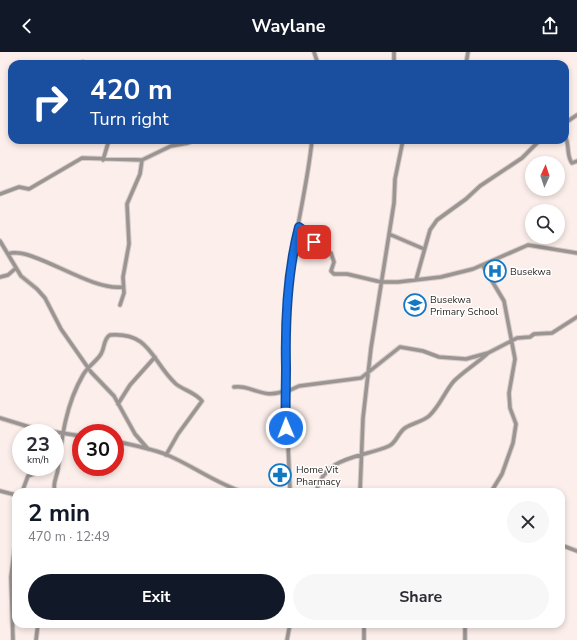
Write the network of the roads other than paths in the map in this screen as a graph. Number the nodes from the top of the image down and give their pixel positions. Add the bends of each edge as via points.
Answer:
1 (108, 144) edge
2 (182, 144) edge
3 (311, 144) edge
4 (402, 144) edge
5 (536, 144) edge
6 (569, 144) edge
7 (103, 160) junction
8 (142, 160) junction
9 (577, 161) edge
10 (0, 194) edge
11 (299, 227) junction
12 (389, 234) junction
13 (0, 241) edge
14 (424, 249) junction
15 (577, 253) edge
16 (8, 254) junction
17 (483, 266) junction
18 (16, 268) junction
19 (0, 277) edge
20 (416, 280) junction
21 (381, 282) junction
22 (122, 287) junction
23 (120, 305) dead end
24 (577, 317) edge
25 (511, 341) junction
26 (488, 353) junction
27 (155, 357) junction
28 (88, 368) junction
29 (369, 374) junction
30 (234, 387) dead end
31 (286, 391) junction
32 (118, 404) junction
33 (0, 418) edge
34 (20, 424) edge
35 (64, 424) edge
36 (124, 443) edge
37 (148, 448) junction
38 (361, 454) junction
39 (166, 455) junction
40 (28, 476) edge
41 (54, 476) edge
42 (24, 488) edge
43 (55, 488) edge
44 (234, 488) edge
45 (290, 488) edge
46 (318, 488) edge
47 (360, 488) edge
48 (494, 488) edge
49 (0, 491) edge
50 (12, 494) edge
51 (565, 546) edge
52 (577, 551) edge
53 (12, 569) edge
54 (12, 608) edge
55 (13, 628) edge
56 (38, 628) edge
57 (289, 628) edge
58 (364, 628) edge
59 (464, 628) edge
60 (13, 640) edge
61 (36, 640) edge
62 (287, 640) edge
63 (364, 640) edge
64 (465, 640) edge

1 - 7 street
2 - 8 street via 171,146
3 - 11 street
4 - 12 street via 395,179
5 - 14 street via 522,158 480,186 437,220 430,230
6 - 9 street via 570,161
7 - 8 street
7 - 10 street via 79,159 29,189 18,186
8 - 22 street via 140,174 127,204 129,244
11 - 21 street via 309,234 316,246 331,253 334,262 331,271 334,274 347,274
11 - 31 street via 288,289 285,331
12 - 14 street
12 - 21 street
13 - 16 street
14 - 20 street
15 - 17 street via 528,245
16 - 18 street
16 - 22 street via 34,256 76,276 105,286
17 - 20 street via 448,276
17 - 25 street via 504,301
18 - 19 street via 8,275
18 - 28 street via 24,279 38,289 61,330
20 - 21 street
21 - 29 street
22 - 23 street via 124,293
24 - 25 street via 552,333 534,334
25 - 26 street
25 - 48 street via 515,364 509,384 509,402 516,429 511,450
26 - 29 street via 462,359 439,357 423,351 400,348
26 - 38 street via 466,369 430,415 405,428 391,445
27 - 28 street via 135,337 112,335 106,339 101,354
27 - 32 street via 130,385
27 - 39 street via 174,382 202,401
28 - 32 street
28 - 35 street via 78,385
29 - 31 street via 361,378 299,386
29 - 38 street
30 - 31 street via 243,386 263,394
31 - 45 street
32 - 37 street via 136,434
33 - 34 street
36 - 37 street
37 - 39 street
38 - 46 street via 348,457 333,467
38 - 47 street
39 - 44 street
40 - 42 street
41 - 43 street
49 - 50 street
51 - 52 street
53 - 54 street
55 - 60 street
56 - 61 street
57 - 62 street
58 - 63 street
59 - 64 street

